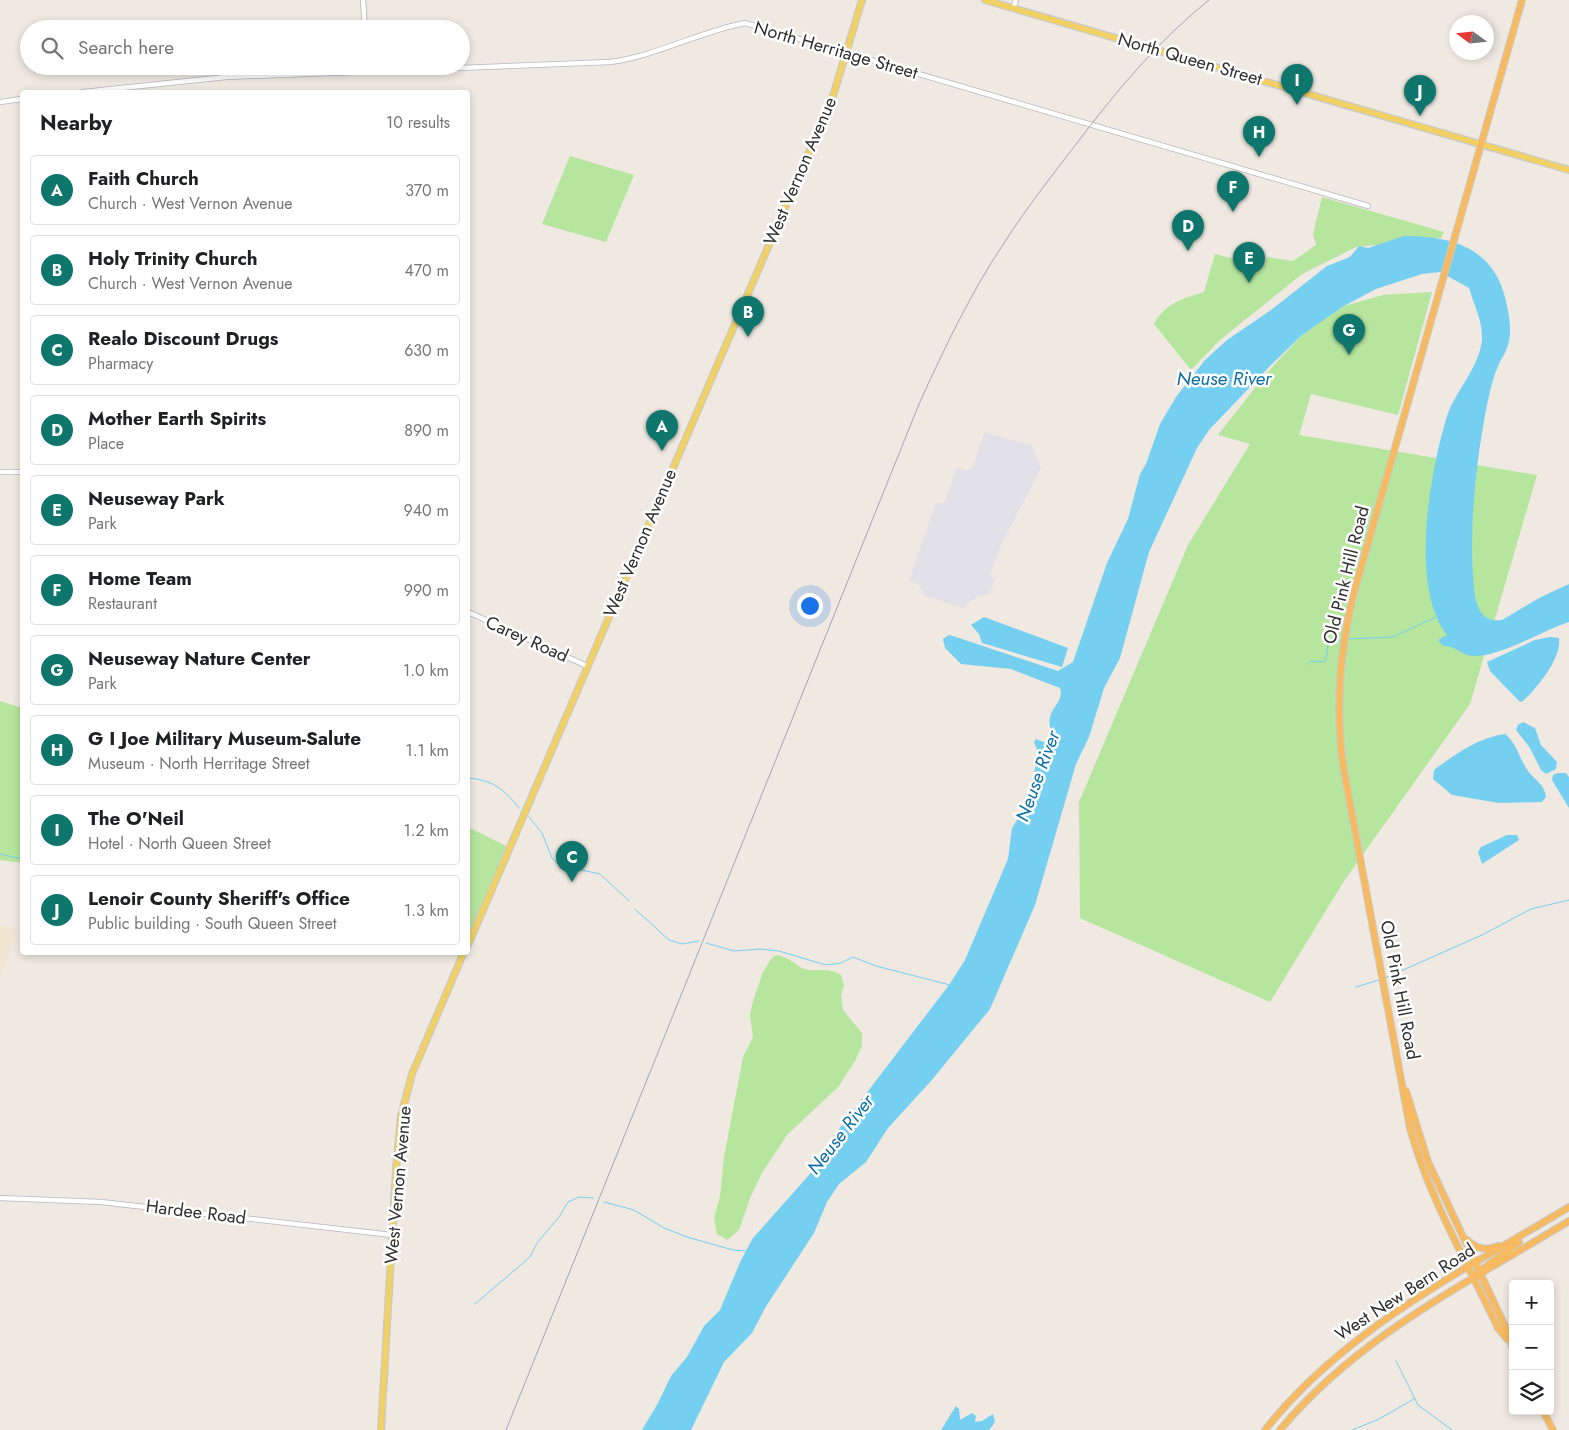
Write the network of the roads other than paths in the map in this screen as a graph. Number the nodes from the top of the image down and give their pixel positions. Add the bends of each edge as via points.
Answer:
1 (364, 0) edge
2 (862, 0) edge
3 (985, 0) edge
4 (1016, 0) edge
5 (1522, 0) edge
6 (1013, 9) junction
7 (365, 20) edge
8 (847, 53) junction
9 (470, 66) edge
10 (273, 75) edge
11 (103, 90) edge
12 (20, 100) edge
13 (0, 102) edge
14 (1482, 144) junction
15 (1569, 170) edge
16 (1368, 206) dead end
17 (0, 472) edge
18 (20, 472) edge
19 (470, 613) edge
20 (587, 666) junction
21 (470, 940) edge
22 (463, 955) edge
23 (1402, 1082) junction
24 (0, 1198) edge
25 (1569, 1207) edge
26 (1569, 1221) edge
27 (1528, 1232) junction
28 (392, 1236) junction
29 (1465, 1238) junction
30 (1514, 1241) junction
31 (1474, 1263) junction
32 (1468, 1267) junction
33 (1477, 1275) junction
34 (1509, 1343) edge
35 (1302, 1387) junction
36 (1310, 1396) junction
37 (1545, 1415) edge
38 (381, 1430) edge
39 (1264, 1430) edge
40 (1280, 1430) edge
41 (1552, 1430) edge

1 - 7 street
2 - 8 main road, West Vernon Avenue
3 - 6 main road, North Queen Street
4 - 6 street
5 - 14 highway, Old Pink Hill Road
6 - 14 main road, North Queen Street
8 - 9 street, North Herritage Street via 745,23 636,59
8 - 16 street, North Herritage Street
8 - 20 main road, West Vernon Avenue via 833,96
10 - 11 street, North Herritage Street
12 - 13 street
14 - 15 main road, North Queen Street
14 - 23 highway, Old Pink Hill Road via 1342,652 1339,730
17 - 18 street
19 - 20 street, Carey Road
20 - 21 main road, West Vernon Avenue
22 - 28 main road, West Vernon Avenue via 405,1098 398,1135
23 - 29 highway, Old Pink Hill Road via 1428,1162
23 - 32 highway, Old Pink Hill Road via 1417,1154
24 - 28 street, Hardee Road via 101,1202
25 - 27 highway, West New Bern Road
26 - 33 highway, West New Bern Road
27 - 30 highway, West New Bern Road
27 - 33 highway, West New Bern Road
28 - 38 main road, West Vernon Avenue
29 - 30 highway via 1479,1249 1486,1250
29 - 31 highway, Old Pink Hill Road
30 - 31 highway, West New Bern Road
31 - 32 highway, West New Bern Road
31 - 33 highway, Old Pink Hill Road
32 - 33 highway, Old Pink Hill Road
32 - 35 highway, West New Bern Road via 1368,1330
33 - 34 highway, Old Pink Hill Road via 1504,1324
33 - 36 highway, West New Bern Road via 1374,1341
35 - 36 highway
35 - 39 highway, West New Bern Road
36 - 40 highway, West New Bern Road
37 - 41 highway

